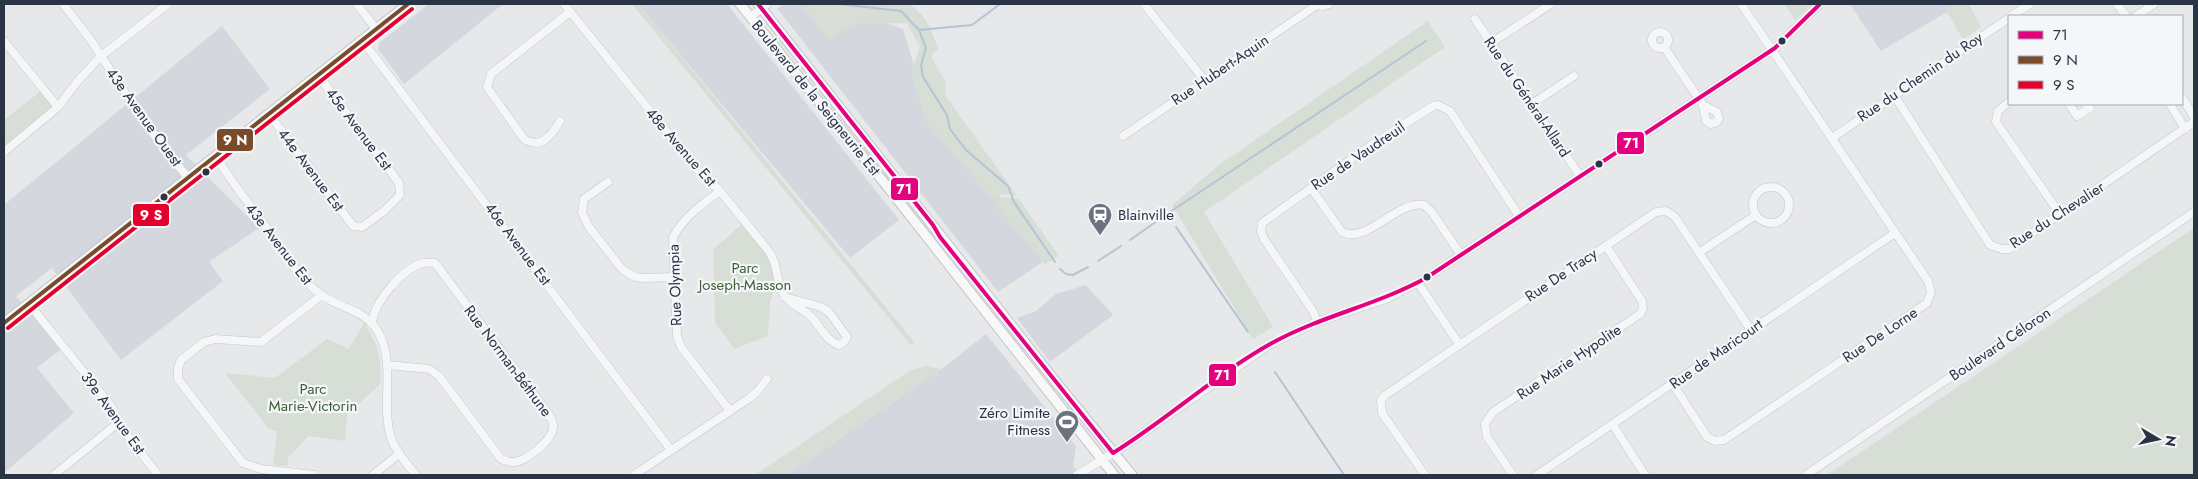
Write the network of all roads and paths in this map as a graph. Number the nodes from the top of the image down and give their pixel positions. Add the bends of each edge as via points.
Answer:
1 (63, 4) edge
2 (357, 4) edge
3 (408, 4) edge
4 (564, 4) edge
5 (740, 4) edge
6 (1144, 4) edge
7 (1316, 4) edge
8 (1329, 4) edge
9 (1551, 4) edge
10 (1742, 4) edge
11 (1820, 4) edge
12 (2030, 4) edge
13 (2117, 4) edge
14 (2154, 4) edge
15 (163, 5) edge
16 (762, 5) edge
17 (570, 12) junction
18 (2013, 15) edge
19 (2125, 15) edge
20 (2138, 15) edge
21 (751, 17) junction
22 (2008, 18) edge
23 (1475, 19) dead end
24 (376, 28) junction
25 (362, 40) junction
26 (4, 41) edge
27 (1491, 43) junction
28 (1664, 47) dead end
29 (1772, 50) junction
30 (100, 57) junction
31 (318, 75) junction
32 (1574, 76) dead end
33 (1205, 80) junction
34 (820, 82) junction
35 (808, 90) junction
36 (1894, 95) junction
37 (2183, 99) edge
38 (1700, 102) junction
39 (2008, 103) edge
40 (1532, 104) junction
41 (2070, 105) edge
42 (2087, 105) edge
43 (2171, 105) edge
44 (58, 107) junction
45 (269, 114) junction
46 (2194, 116) edge
47 (560, 122) dead end
48 (2194, 122) edge
49 (2185, 129) junction
50 (1123, 136) dead end
51 (1832, 138) junction
52 (4, 152) edge
53 (216, 156) junction
54 (1580, 176) junction
55 (188, 178) junction
56 (608, 182) dead end
57 (1311, 188) junction
58 (720, 192) junction
59 (908, 193) junction
60 (898, 201) junction
61 (2194, 212) edge
62 (2060, 214) junction
63 (1756, 215) junction
64 (1519, 216) junction
65 (353, 226) joint
66 (1895, 233) junction
67 (1606, 246) junction
68 (1700, 252) junction
69 (1461, 255) junction
70 (673, 277) junction
71 (973, 277) junction
72 (1418, 282) junction
73 (964, 284) junction
74 (322, 295) junction
75 (785, 297) junction
76 (29, 304) junction
77 (1317, 322) junction
78 (4, 323) edge
79 (372, 324) junction
80 (1751, 330) junction
81 (1459, 344) junction
82 (388, 365) junction
83 (767, 379) dead end
84 (1673, 384) junction
85 (730, 411) junction
86 (118, 423) junction
87 (1613, 425) junction
88 (672, 450) junction
89 (1114, 453) junction
90 (399, 454) junction
91 (1101, 460) junction
92 (278, 473) edge
93 (54, 475) edge
94 (158, 475) edge
95 (314, 475) edge
96 (373, 475) edge
97 (416, 475) edge
98 (634, 475) edge
99 (1077, 475) edge
100 (1114, 475) edge
101 (1132, 475) edge
102 (1425, 475) edge
103 (1513, 475) edge
104 (1537, 475) edge
105 (1645, 475) edge
106 (1806, 475) edge

1 - 30 street, 43e Avenue Ouest
2 - 24 street
3 - 24 main road
4 - 17 street, 48e Avenue Est
5 - 21 main road, Boulevard de la Seigneurie Est
6 - 33 street
7 - 8 street, Rue Hubert-Aquin
7 - 33 street, Rue Hubert-Aquin
9 - 27 street
10 - 29 street, Rue De Lorne
11 - 29 street
12 - 18 street, Rue du Chemin du Roy
13 - 19 street
14 - 20 street
15 - 30 street
16 - 21 street
16 - 34 main road, Boulevard de la Seigneurie Est
17 - 47 street via 491,74 487,87 524,139 531,143 542,142 551,136
17 - 58 street, 48e Avenue Est via 697,169
21 - 35 main road, Boulevard de la Seigneurie Est
22 - 36 street, Rue du Chemin du Roy
23 - 27 street, Rue du Général-Allard
24 - 25 main road
25 - 31 main road
25 - 88 street, 46e Avenue Est
26 - 44 street
27 - 40 street, Rue du Général-Allard
28 - 38 street
29 - 38 street
29 - 51 street, Rue De Lorne
30 - 44 street
30 - 55 street, 43e Avenue Ouest
31 - 45 main road
31 - 65 street, 45e Avenue Est via 400,182 400,195 384,211 362,227
32 - 40 street
33 - 50 street, Rue Hubert-Aquin
34 - 35 main road
34 - 59 main road, Boulevard de la Seigneurie Est
35 - 60 main road, Boulevard de la Seigneurie Est
36 - 51 street, Rue du Chemin du Roy
36 - 62 street, Rue du Chevalier via 1990,244 2009,249
37 - 46 street
38 - 54 street
39 - 62 street via 1998,111 1996,122
40 - 54 street, Rue du Général-Allard
41 - 42 street via 2078,116 2090,108
43 - 49 street
44 - 52 street
45 - 53 main road
45 - 65 street, 44e Avenue Est
48 - 49 street, Rue du Chevalier
49 - 62 street, Rue du Chevalier
51 - 66 street, Rue De Lorne
53 - 55 main road
53 - 74 street, 43e Avenue Est via 297,270
54 - 64 street
55 - 76 main road
56 - 70 street via 584,199 582,213 589,227 622,268 635,276
57 - 64 street, Rue de Vaudreuil via 1370,146 1438,105 1450,111
57 - 69 street via 1342,232 1347,234 1369,228 1412,205 1424,205
57 - 77 street, Rue de Vaudreuil via 1266,218 1261,232
58 - 70 street, Rue Olympia via 696,208 679,226 673,237
58 - 75 street, 48e Avenue Est via 774,258
59 - 60 main road
59 - 71 main road, Boulevard de la Seigneurie Est
60 - 73 main road, Boulevard de la Seigneurie Est
61 - 106 street, Boulevard Céloron
63 - 63 street via 1771,223 1782,220 1790,205 1786,194 1770,187 1759,192 1753,203
63 - 68 street
64 - 69 street
66 - 80 street, Rue de Maricourt
66 - 84 street, Rue De Lorne via 1928,281 1931,292 1927,303 1724,440 1715,441 1707,437
67 - 68 street, Rue De Tracy via 1656,212 1665,210 1672,214
67 - 81 street, Rue De Tracy
67 - 103 street, Rue Marie Hypolite via 1642,301 1643,308 1640,314 1493,412 1484,424 1487,438
68 - 80 street
69 - 72 street
70 - 85 street, Rue Olympia via 676,326 681,347
71 - 73 main road
71 - 89 main road, Boulevard de la Seigneurie Est
72 - 77 street via 1380,301
72 - 81 street
73 - 91 main road, Boulevard de la Seigneurie Est
74 - 79 street, 43e Avenue Est via 360,314
74 - 92 street via 261,342 216,339 204,342 181,360 178,368 178,378 243,463
75 - 75 street via 809,314 832,342 839,345 844,342 847,336 828,312
76 - 78 main road
76 - 86 street, 39e Avenue Est via 112,407
77 - 89 street via 1257,352
79 - 82 street, 43e Avenue Est via 384,342
79 - 82 street, Rue Norman-Béthune via 372,316 388,290 403,275 422,263 435,263 542,405 553,422 551,438 520,460 501,459 439,376 429,369
80 - 84 street, Rue de Maricourt
81 - 102 street, Rue De Tracy via 1381,400 1382,414
82 - 90 street, 43e Avenue Est via 387,417
83 - 85 street via 757,392
84 - 87 street, Rue de Maricourt
85 - 88 street
86 - 93 street
86 - 94 street, 39e Avenue Est
87 - 104 street, Rue de Maricourt
87 - 105 street
88 - 98 street
89 - 91 street
89 - 101 main road, Boulevard de la Seigneurie Est
90 - 96 street
90 - 97 street, 43e Avenue Est
91 - 99 street
91 - 100 main road, Boulevard de la Seigneurie Est
92 - 95 street

